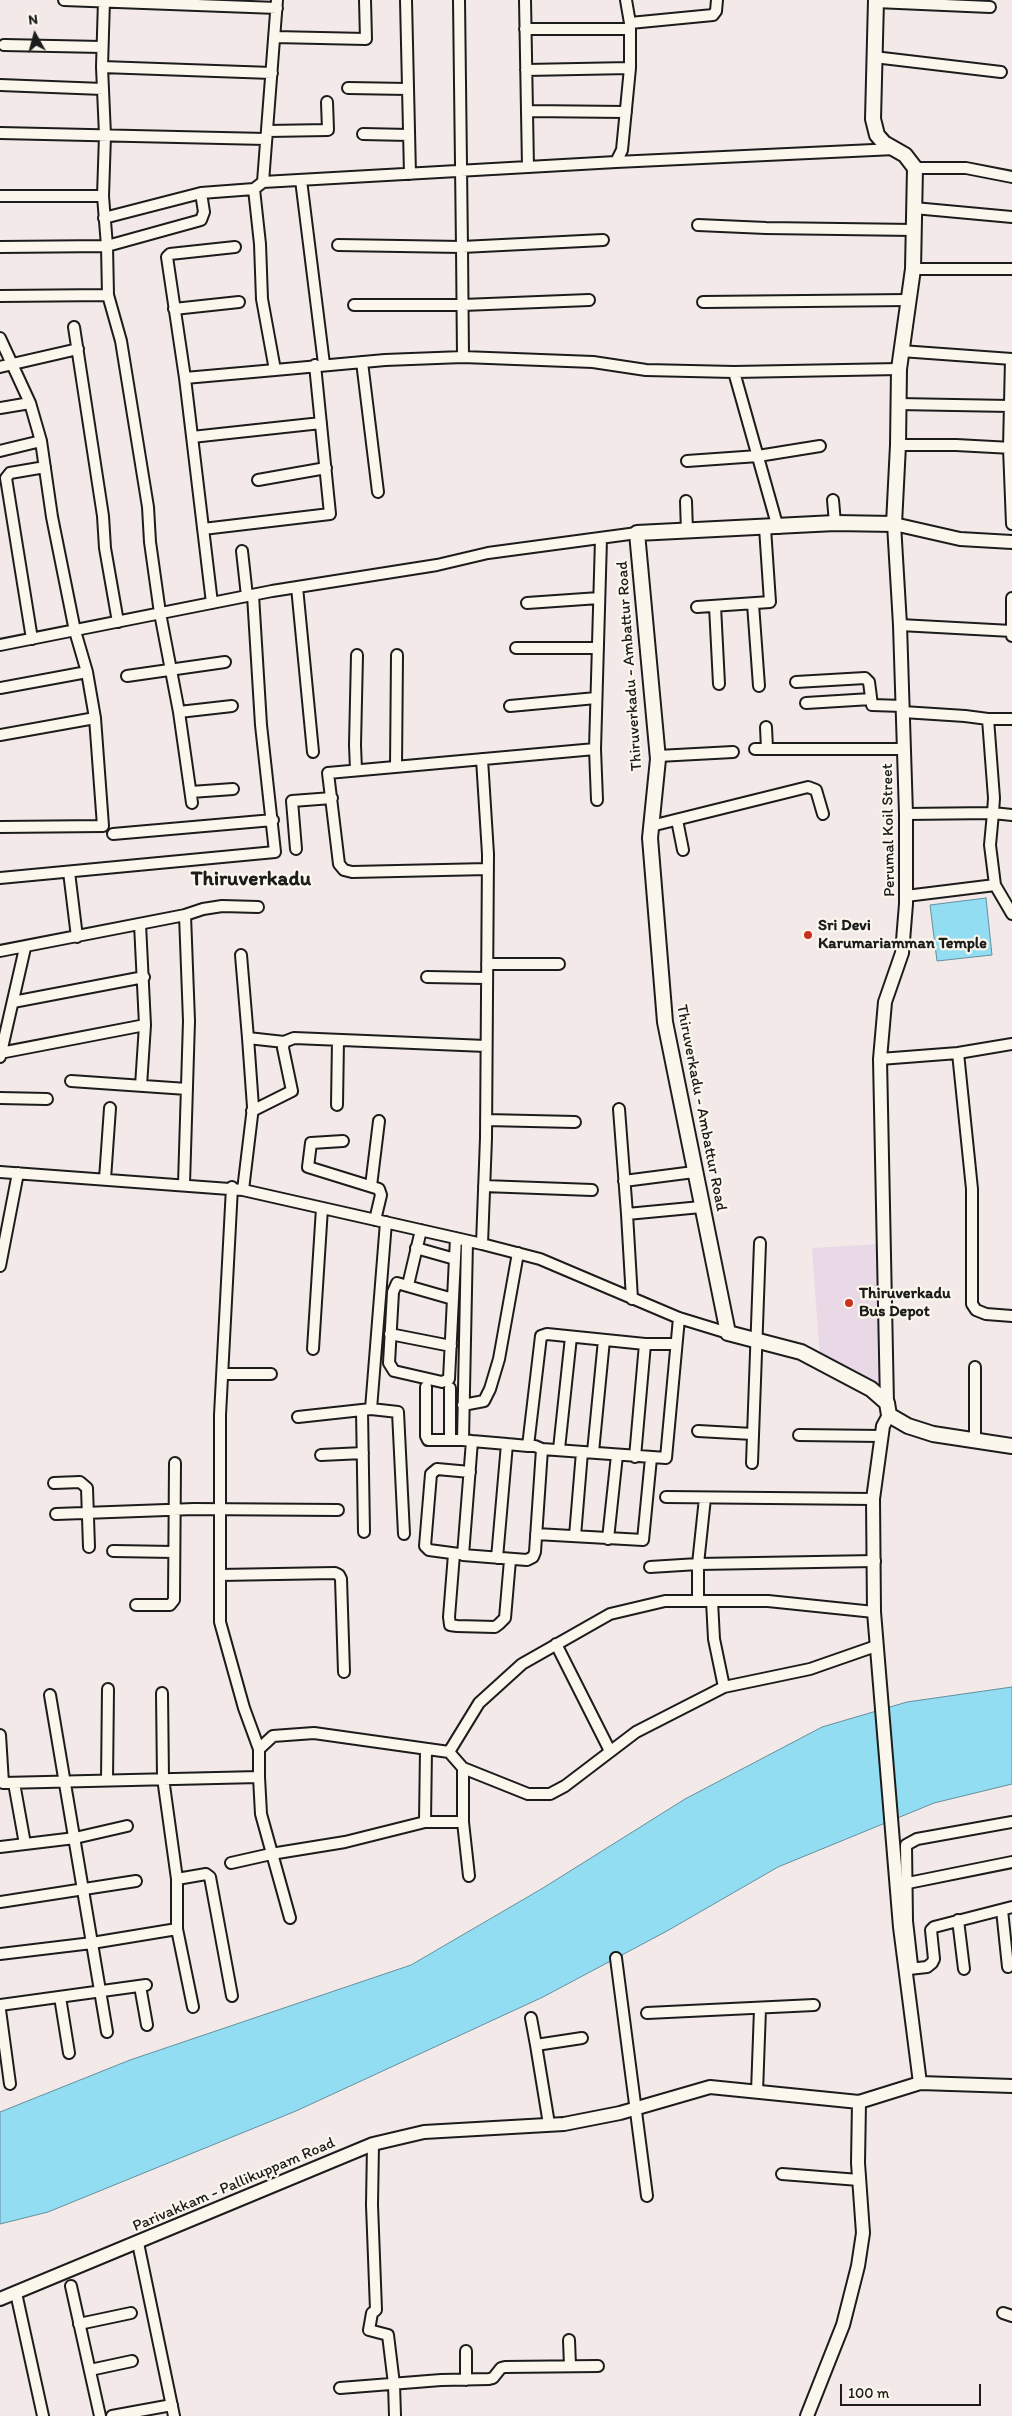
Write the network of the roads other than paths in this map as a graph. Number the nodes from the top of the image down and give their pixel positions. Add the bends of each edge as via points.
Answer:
1 (64, 0) edge
2 (365, 0) edge
3 (406, 0) edge
4 (459, 0) edge
5 (525, 0) edge
6 (626, 0) edge
7 (717, 0) edge
8 (104, 1) edge
9 (876, 1) edge
10 (277, 4) edge
11 (990, 7) dead end
12 (630, 26) junction
13 (525, 29) junction
14 (275, 37) junction
15 (4, 45) dead end
16 (102, 47) junction
17 (874, 57) junction
18 (102, 67) junction
19 (630, 68) junction
20 (526, 70) junction
21 (1001, 72) dead end
22 (272, 73) junction
23 (0, 85) edge
24 (348, 88) dead end
25 (103, 89) junction
26 (408, 89) junction
27 (327, 102) dead end
28 (527, 111) junction
29 (626, 112) junction
30 (0, 133) edge
31 (105, 134) junction
32 (363, 134) dead end
33 (266, 135) junction
34 (408, 135) junction
35 (896, 149) junction
36 (616, 162) junction
37 (528, 167) junction
38 (915, 168) junction
39 (462, 170) junction
40 (410, 174) junction
41 (1012, 177) edge
42 (301, 180) junction
43 (263, 182) junction
44 (254, 189) junction
45 (201, 193) junction
46 (0, 196) edge
47 (103, 196) junction
48 (914, 208) junction
49 (104, 218) junction
50 (1012, 218) edge
51 (698, 225) dead end
52 (914, 230) junction
53 (603, 240) dead end
54 (338, 245) dead end
55 (107, 246) junction
56 (235, 246) dead end
57 (0, 247) edge
58 (462, 247) junction
59 (913, 268) junction
60 (1012, 269) edge
61 (108, 295) junction
62 (0, 296) edge
63 (589, 300) dead end
64 (908, 300) junction
65 (239, 302) dead end
66 (703, 302) dead end
67 (354, 305) dead end
68 (463, 305) junction
69 (174, 309) junction
70 (74, 327) dead end
71 (0, 338) edge
72 (78, 349) junction
73 (901, 351) junction
74 (463, 357) junction
75 (1011, 358) edge
76 (362, 362) junction
77 (14, 365) junction
78 (319, 365) junction
79 (0, 367) edge
80 (899, 369) junction
81 (275, 370) junction
82 (734, 372) junction
83 (184, 378) junction
84 (30, 402) junction
85 (898, 404) junction
86 (1010, 406) junction
87 (0, 408) edge
88 (321, 423) junction
89 (192, 438) junction
90 (41, 441) junction
91 (898, 445) junction
92 (820, 446) dead end
93 (1011, 448) edge
94 (0, 451) edge
95 (758, 456) junction
96 (687, 461) dead end
97 (45, 467) junction
98 (326, 468) junction
99 (258, 480) dead end
100 (378, 492) dead end
101 (833, 500) dead end
102 (686, 501) dead end
103 (835, 523) junction
104 (894, 524) junction
105 (1012, 524) edge
106 (772, 528) junction
107 (203, 529) junction
108 (687, 532) junction
109 (637, 533) junction
110 (601, 539) junction
111 (1012, 542) edge
112 (242, 551) dead end
113 (297, 587) junction
114 (250, 595) junction
115 (599, 598) junction
116 (1012, 598) edge
117 (212, 603) junction
118 (528, 603) dead end
119 (753, 604) junction
120 (715, 606) junction
121 (697, 607) dead end
122 (160, 613) junction
123 (118, 622) junction
124 (900, 625) junction
125 (75, 631) junction
126 (1012, 631) edge
127 (1012, 636) edge
128 (32, 639) junction
129 (0, 644) edge
130 (516, 648) dead end
131 (598, 648) junction
132 (397, 654) dead end
133 (357, 655) dead end
134 (225, 662) dead end
135 (172, 670) junction
136 (87, 672) junction
137 (127, 676) dead end
138 (796, 682) dead end
139 (719, 684) dead end
140 (759, 686) dead end
141 (0, 688) edge
142 (596, 698) junction
143 (871, 699) junction
144 (806, 703) dead end
145 (232, 706) dead end
146 (510, 706) dead end
147 (903, 709) junction
148 (179, 712) junction
149 (95, 718) junction
150 (1012, 719) edge
151 (988, 720) junction
152 (766, 728) dead end
153 (0, 735) edge
154 (594, 749) junction
155 (755, 749) dead end
156 (767, 749) junction
157 (904, 749) junction
158 (313, 752) dead end
159 (733, 752) dead end
160 (658, 756) junction
161 (482, 759) junction
162 (396, 767) junction
163 (356, 770) junction
164 (234, 788) dead end
165 (191, 792) junction
166 (332, 798) junction
167 (597, 800) dead end
168 (192, 803) dead end
169 (993, 813) junction
170 (823, 814) dead end
171 (906, 814) junction
172 (1012, 816) edge
173 (273, 820) junction
174 (676, 820) junction
175 (651, 826) junction
176 (0, 828) edge
177 (113, 834) dead end
178 (296, 849) dead end
179 (683, 850) dead end
180 (488, 869) junction
181 (69, 872) junction
182 (0, 878) edge
183 (995, 885) junction
184 (906, 896) junction
185 (258, 907) dead end
186 (1012, 914) edge
187 (185, 915) junction
188 (140, 924) junction
189 (77, 937) junction
190 (25, 948) junction
191 (0, 952) edge
192 (241, 955) dead end
193 (486, 964) junction
194 (559, 964) dead end
195 (144, 977) junction
196 (427, 977) dead end
197 (486, 978) junction
198 (14, 1002) junction
199 (145, 1025) junction
200 (248, 1038) junction
201 (338, 1040) junction
202 (284, 1042) junction
203 (1012, 1044) edge
204 (486, 1046) junction
205 (958, 1053) junction
206 (0, 1054) edge
207 (880, 1059) junction
208 (71, 1082) dead end
209 (141, 1086) junction
210 (187, 1089) junction
211 (0, 1098) edge
212 (47, 1099) dead end
213 (337, 1105) dead end
214 (110, 1108) dead end
215 (619, 1108) dead end
216 (252, 1111) junction
217 (486, 1120) junction
218 (379, 1121) dead end
219 (575, 1122) dead end
220 (343, 1141) dead end
221 (0, 1172) edge
222 (694, 1172) junction
223 (18, 1174) junction
224 (105, 1179) junction
225 (624, 1181) junction
226 (184, 1184) junction
227 (371, 1186) junction
228 (484, 1186) junction
229 (232, 1188) junction
230 (243, 1190) junction
231 (592, 1190) dead end
232 (701, 1207) junction
233 (322, 1208) junction
234 (627, 1214) junction
235 (375, 1220) junction
236 (386, 1222) junction
237 (421, 1230) junction
238 (456, 1238) junction
239 (467, 1240) junction
240 (760, 1243) dead end
241 (482, 1244) junction
242 (2, 1247) edge
243 (416, 1248) junction
244 (518, 1253) junction
245 (454, 1259) junction
246 (0, 1266) edge
247 (408, 1284) junction
248 (453, 1298) junction
249 (632, 1298) junction
250 (1012, 1316) edge
251 (679, 1318) junction
252 (728, 1333) junction
253 (390, 1334) junction
254 (571, 1336) junction
255 (604, 1340) junction
256 (757, 1340) junction
257 (645, 1344) junction
258 (675, 1344) junction
259 (451, 1346) junction
260 (313, 1349) dead end
261 (975, 1367) dead end
262 (223, 1374) junction
263 (271, 1374) dead end
264 (426, 1387) dead end
265 (450, 1388) dead end
266 (463, 1405) junction
267 (888, 1409) junction
268 (366, 1410) junction
269 (298, 1418) dead end
270 (698, 1431) dead end
271 (754, 1434) junction
272 (800, 1435) dead end
273 (881, 1436) junction
274 (450, 1440) junction
275 (468, 1441) junction
276 (975, 1442) junction
277 (507, 1444) junction
278 (528, 1446) junction
279 (1012, 1446) edge
280 (542, 1449) junction
281 (559, 1449) junction
282 (587, 1452) junction
283 (363, 1453) junction
284 (321, 1455) dead end
285 (617, 1455) junction
286 (635, 1457) junction
287 (650, 1458) junction
288 (176, 1463) dead end
289 (752, 1463) dead end
290 (470, 1472) junction
291 (54, 1482) dead end
292 (666, 1497) dead end
293 (705, 1498) junction
294 (873, 1499) junction
295 (220, 1510) junction
296 (338, 1510) dead end
297 (174, 1511) junction
298 (88, 1513) junction
299 (56, 1514) dead end
300 (364, 1532) dead end
301 (404, 1534) dead end
302 (536, 1534) junction
303 (575, 1536) junction
304 (608, 1539) junction
305 (89, 1547) dead end
306 (113, 1551) dead end
307 (174, 1552) junction
308 (458, 1554) junction
309 (497, 1558) junction
310 (510, 1560) junction
311 (875, 1562) junction
312 (698, 1564) junction
313 (650, 1567) dead end
314 (220, 1575) junction
315 (698, 1600) junction
316 (712, 1601) junction
317 (136, 1605) dead end
318 (874, 1612) junction
319 (556, 1644) junction
320 (876, 1646) junction
321 (344, 1672) dead end
322 (724, 1687) junction
323 (108, 1689) dead end
324 (162, 1693) dead end
325 (50, 1695) dead end
326 (0, 1735) edge
327 (426, 1748) junction
328 (259, 1749) junction
329 (610, 1751) junction
330 (449, 1752) junction
331 (463, 1768) junction
332 (259, 1777) junction
333 (163, 1778) junction
334 (107, 1780) junction
335 (64, 1782) junction
336 (14, 1783) junction
337 (425, 1822) junction
338 (463, 1822) junction
339 (1012, 1822) edge
340 (127, 1826) dead end
341 (75, 1838) junction
342 (25, 1844) junction
343 (0, 1847) edge
344 (274, 1853) junction
345 (1012, 1862) edge
346 (231, 1863) dead end
347 (469, 1876) dead end
348 (177, 1879) junction
349 (136, 1881) dead end
350 (908, 1883) junction
351 (82, 1890) junction
352 (0, 1902) edge
353 (1007, 1909) edge
354 (290, 1918) dead end
355 (958, 1920) junction
356 (176, 1929) junction
357 (92, 1943) junction
358 (0, 1954) edge
359 (616, 1958) dead end
360 (1008, 1967) dead end
361 (907, 1969) junction
362 (964, 1969) dead end
363 (100, 1992) junction
364 (232, 1996) dead end
365 (60, 1997) junction
366 (0, 2005) edge
367 (814, 2005) dead end
368 (193, 2007) dead end
369 (760, 2009) junction
370 (0, 2010) edge
371 (646, 2013) dead end
372 (530, 2018) dead end
373 (147, 2025) dead end
374 (107, 2032) dead end
375 (582, 2038) dead end
376 (536, 2045) junction
377 (70, 2053) dead end
378 (920, 2083) junction
379 (10, 2084) dead end
380 (1012, 2086) edge
381 (757, 2092) junction
382 (858, 2102) junction
383 (634, 2109) junction
384 (549, 2124) junction
385 (374, 2144) junction
386 (782, 2174) dead end
387 (860, 2180) junction
388 (647, 2196) dead end
389 (138, 2243) junction
390 (71, 2286) dead end
391 (16, 2292) junction
392 (0, 2299) edge
393 (130, 2313) dead end
394 (80, 2324) junction
395 (569, 2340) dead end
396 (466, 2351) dead end
397 (132, 2361) dead end
398 (570, 2366) junction
399 (598, 2366) dead end
400 (90, 2370) junction
401 (466, 2380) junction
402 (394, 2384) junction
403 (340, 2388) dead end
404 (172, 2405) junction
405 (43, 2416) edge
406 (100, 2416) edge
407 (112, 2416) edge
408 (174, 2416) edge
409 (395, 2416) edge
410 (806, 2416) edge

1 - 8 street
2 - 14 street via 366,39
3 - 26 street
4 - 39 street
5 - 13 street
6 - 12 street
7 - 12 street via 713,15
8 - 10 street
8 - 16 street
9 - 11 street
9 - 17 main road
10 - 14 street
12 - 13 street
12 - 19 street
13 - 20 street
14 - 22 street
15 - 16 street
16 - 18 street
17 - 21 street
17 - 35 main road via 873,119 877,135
18 - 22 street
18 - 25 street
19 - 20 street
19 - 29 street
20 - 28 street
22 - 33 street
23 - 25 street
24 - 26 street
25 - 31 street
26 - 34 street
27 - 33 street via 328,130
28 - 29 street
28 - 37 street
29 - 36 street via 622,150
30 - 31 street
31 - 33 street
31 - 47 street
32 - 34 street
33 - 43 street
34 - 40 street
35 - 36 street
35 - 38 main road
36 - 37 street
37 - 39 street
38 - 41 street via 966,168
38 - 48 main road
39 - 40 street
39 - 58 street
40 - 42 street
42 - 43 street
42 - 78 street
43 - 44 street
44 - 45 street
44 - 81 street via 262,298
45 - 49 street
45 - 55 street via 204,212 201,220
46 - 47 street
47 - 49 street
48 - 50 street
48 - 52 main road
49 - 55 street
51 - 52 street
52 - 59 main road
53 - 58 street
54 - 58 street
55 - 57 street
55 - 61 street
56 - 69 street via 168,255
58 - 68 street
59 - 60 street
59 - 64 main road
61 - 62 street
61 - 122 street via 121,340 148,508
63 - 68 street
64 - 66 street
64 - 73 main road
65 - 69 street
67 - 68 street
68 - 74 street
69 - 83 street
70 - 72 street
71 - 77 street
72 - 77 street
72 - 123 street
73 - 75 street
73 - 80 main road
74 - 76 street
74 - 82 street via 593,362 646,370
75 - 86 street
76 - 78 street
76 - 100 street
77 - 79 street
77 - 84 street
78 - 81 street
78 - 88 street
80 - 82 street
80 - 85 main road
81 - 83 street
82 - 95 street
83 - 89 street
84 - 87 street
84 - 90 street
85 - 86 street
85 - 91 main road
86 - 93 street
88 - 89 street
88 - 98 street
89 - 107 street
90 - 94 street
90 - 97 street
91 - 93 street
91 - 104 main road
92 - 95 street
93 - 105 street
95 - 96 street
95 - 106 street
97 - 125 street
97 - 128 street via 10,474 6,478
98 - 99 street
98 - 107 street via 330,514
101 - 103 street
102 - 108 street
103 - 104 main road
103 - 106 main road
104 - 111 street via 960,539
104 - 124 street, Perumal Koil Street
106 - 108 main road
106 - 119 street via 771,599 768,603
107 - 117 street
108 - 109 main road
109 - 110 street
109 - 160 main road, Thiruverkadu - Ambattur Road
110 - 113 street via 488,553 437,565
110 - 115 street
112 - 114 street
113 - 114 street
113 - 158 street
114 - 117 street
114 - 173 street
115 - 118 street
115 - 131 street
116 - 126 street
117 - 122 street
119 - 120 street
119 - 140 street
120 - 121 street
120 - 139 street
122 - 123 street
122 - 135 street
123 - 125 street
124 - 126 street
124 - 147 street, Perumal Koil Street
125 - 128 street
125 - 136 street
126 - 127 street
128 - 129 street
130 - 131 street
131 - 142 street
132 - 162 street
133 - 163 street
134 - 135 street
135 - 137 street
135 - 148 street
136 - 141 street
136 - 149 street
138 - 143 street via 862,677 869,682
142 - 146 street
142 - 154 street
143 - 144 street
143 - 147 street via 875,706
145 - 148 street
147 - 151 street
147 - 157 street, Perumal Koil Street
148 - 165 street
149 - 153 street
149 - 176 street via 103,826
150 - 151 street
151 - 169 street
152 - 156 street
154 - 161 street
154 - 167 street
155 - 156 street
156 - 157 street
157 - 171 street, Perumal Koil Street
159 - 160 street
160 - 175 main road, Thiruverkadu - Ambattur Road
161 - 162 street
161 - 180 street
162 - 163 street
163 - 166 street via 328,773
164 - 165 street
165 - 168 street
166 - 178 street via 292,801
166 - 180 street via 339,864 344,870
169 - 171 street
169 - 172 street
169 - 183 street via 990,845
170 - 174 street via 816,790 808,787
171 - 184 street, Perumal Koil Street
173 - 177 street
173 - 181 street via 274,853
174 - 175 street
174 - 179 street
175 - 222 main road, Thiruverkadu - Ambattur Road via 665,1022
180 - 193 street
181 - 182 street
181 - 189 street
183 - 184 street
183 - 186 street
184 - 207 street, Perumal Koil Street via 902,953 885,1002
185 - 187 street via 222,906
187 - 188 street
187 - 210 street via 189,1021
188 - 189 street
188 - 195 street
189 - 190 street
190 - 191 street
190 - 198 street
192 - 200 street
193 - 194 street
193 - 197 street
195 - 198 street
195 - 199 street
196 - 197 street
197 - 204 street
198 - 206 street
199 - 206 street
199 - 209 street
200 - 202 street
200 - 216 street
201 - 202 street via 304,1037
201 - 204 street
201 - 213 street
202 - 216 street via 283,1053 292,1091
203 - 205 street
204 - 217 street
205 - 207 street
205 - 250 street via 972,1189 972,1304 976,1310 986,1314
207 - 267 street, Perumal Koil Street
208 - 209 street
209 - 210 street
210 - 226 street
211 - 212 street
214 - 224 street
215 - 225 street
216 - 230 street
217 - 219 street
217 - 228 street
218 - 227 street
220 - 227 street via 311,1143 309,1168
221 - 223 street
222 - 225 street
222 - 232 main road, Thiruverkadu - Ambattur Road
223 - 224 street
223 - 242 street
224 - 226 street
225 - 234 street
226 - 229 street
227 - 235 street via 381,1193
228 - 231 street
228 - 241 street
229 - 230 street
229 - 262 street
230 - 233 street
232 - 234 street
232 - 252 main road, Thiruverkadu - Ambattur Road
233 - 235 street
233 - 260 street
234 - 249 street
235 - 236 street
236 - 237 street
236 - 268 street
237 - 238 street
237 - 243 street
238 - 239 street
238 - 245 street
239 - 241 street
239 - 266 street
240 - 256 street
241 - 244 street
242 - 246 street
243 - 245 street
243 - 247 street
244 - 249 street
244 - 266 street via 499,1359 490,1389 484,1401
245 - 248 street
247 - 248 street
247 - 253 street via 398,1283 394,1287
248 - 259 street
249 - 251 street
251 - 252 street
251 - 258 street
252 - 256 main road
253 - 259 street
253 - 259 street via 389,1363 394,1371 442,1382 449,1379
254 - 255 street
254 - 278 street via 541,1336
254 - 281 street
255 - 257 street
255 - 282 street
256 - 267 main road via 801,1352 871,1388
256 - 271 street
257 - 258 street
257 - 286 street
258 - 287 street via 666,1458
261 - 276 street
262 - 263 street
262 - 295 street
264 - 274 street via 426,1436 428,1440
265 - 274 street
266 - 275 street
267 - 273 street
267 - 276 main road via 908,1426
268 - 269 street
268 - 283 street
268 - 301 street via 394,1410 400,1417
270 - 271 street
271 - 289 street
272 - 273 street
273 - 294 street
274 - 275 street
275 - 277 street
275 - 290 street
276 - 279 main road
277 - 278 street
277 - 309 street
278 - 280 street
280 - 281 street
280 - 302 street
281 - 282 street
282 - 285 street
282 - 303 street
283 - 284 street
283 - 300 street
285 - 286 street
285 - 304 street
286 - 287 street
287 - 304 street via 643,1540
288 - 297 street
290 - 308 street
290 - 308 street via 437,1469 431,1474 425,1546 429,1550
291 - 298 street via 84,1484
292 - 293 street
293 - 294 street
293 - 312 street
294 - 311 street
295 - 296 street
295 - 297 street
295 - 314 street
297 - 298 street
297 - 307 street
298 - 299 street
298 - 305 street
302 - 303 street
302 - 310 street via 533,1557
303 - 304 street
306 - 307 street
307 - 317 street via 173,1603
308 - 309 street
308 - 310 street via 449,1617 450,1625 457,1626 495,1627 505,1618
309 - 310 street
311 - 312 street
311 - 318 street
312 - 313 street
312 - 315 street
314 - 321 street via 339,1575
314 - 328 street via 220,1622
315 - 316 street
315 - 319 street via 665,1601 610,1614
316 - 318 street via 768,1601
316 - 322 street via 714,1639
318 - 320 street
319 - 329 street
319 - 330 street via 522,1664 479,1703
320 - 322 street via 810,1669
320 - 361 street
322 - 329 street via 636,1732
323 - 334 street
324 - 333 street
325 - 335 street
326 - 336 street via 3,1783
327 - 328 street via 314,1733 274,1736
327 - 330 street
327 - 337 street
328 - 332 street
329 - 331 street via 550,1794 528,1794
330 - 331 street
331 - 338 street
332 - 333 street
332 - 344 street via 261,1814
333 - 334 street
333 - 348 street
334 - 335 street
335 - 336 street
335 - 341 street
336 - 342 street
337 - 338 street
337 - 344 street via 345,1842
338 - 347 street
339 - 350 street via 906,1845
340 - 341 street
341 - 342 street
341 - 351 street
342 - 343 street
344 - 346 street
344 - 354 street
345 - 350 street
348 - 356 street
348 - 364 street via 206,1874 210,1877
349 - 351 street
350 - 361 street via 907,1921 912,1965
351 - 352 street
351 - 357 street
353 - 355 street
353 - 360 street
355 - 361 street via 931,1929 932,1963 927,1967
355 - 362 street
356 - 357 street
356 - 368 street
357 - 358 street
357 - 363 street
359 - 383 street
361 - 378 street
363 - 365 street
363 - 373 street via 143,1985
363 - 374 street
365 - 366 street
365 - 377 street
367 - 369 street
369 - 371 street
369 - 381 street
370 - 379 street
372 - 376 street
375 - 376 street
376 - 384 street
378 - 380 street
378 - 382 street
381 - 382 street, Parivakkam - Pallikuppam Road
381 - 383 street, Parivakkam - Pallikuppam Road via 710,2087
382 - 387 street
383 - 384 street, Parivakkam - Pallikuppam Road via 564,2124
383 - 388 street
384 - 385 street, Parivakkam - Pallikuppam Road via 424,2132
385 - 389 street, Parivakkam - Pallikuppam Road
385 - 402 street via 372,2205 376,2310 372,2313 369,2330 388,2335
386 - 387 street
387 - 410 street via 863,2233 858,2266 843,2325
389 - 391 street, Parivakkam - Pallikuppam Road
389 - 404 street
390 - 394 street
391 - 392 street, Parivakkam - Pallikuppam Road
391 - 405 street
393 - 394 street
394 - 400 street
395 - 398 street
396 - 401 street
397 - 400 street
398 - 399 street
398 - 401 street via 505,2367 493,2378
400 - 406 street
401 - 402 street
402 - 403 street
402 - 409 street
404 - 407 street
404 - 408 street

